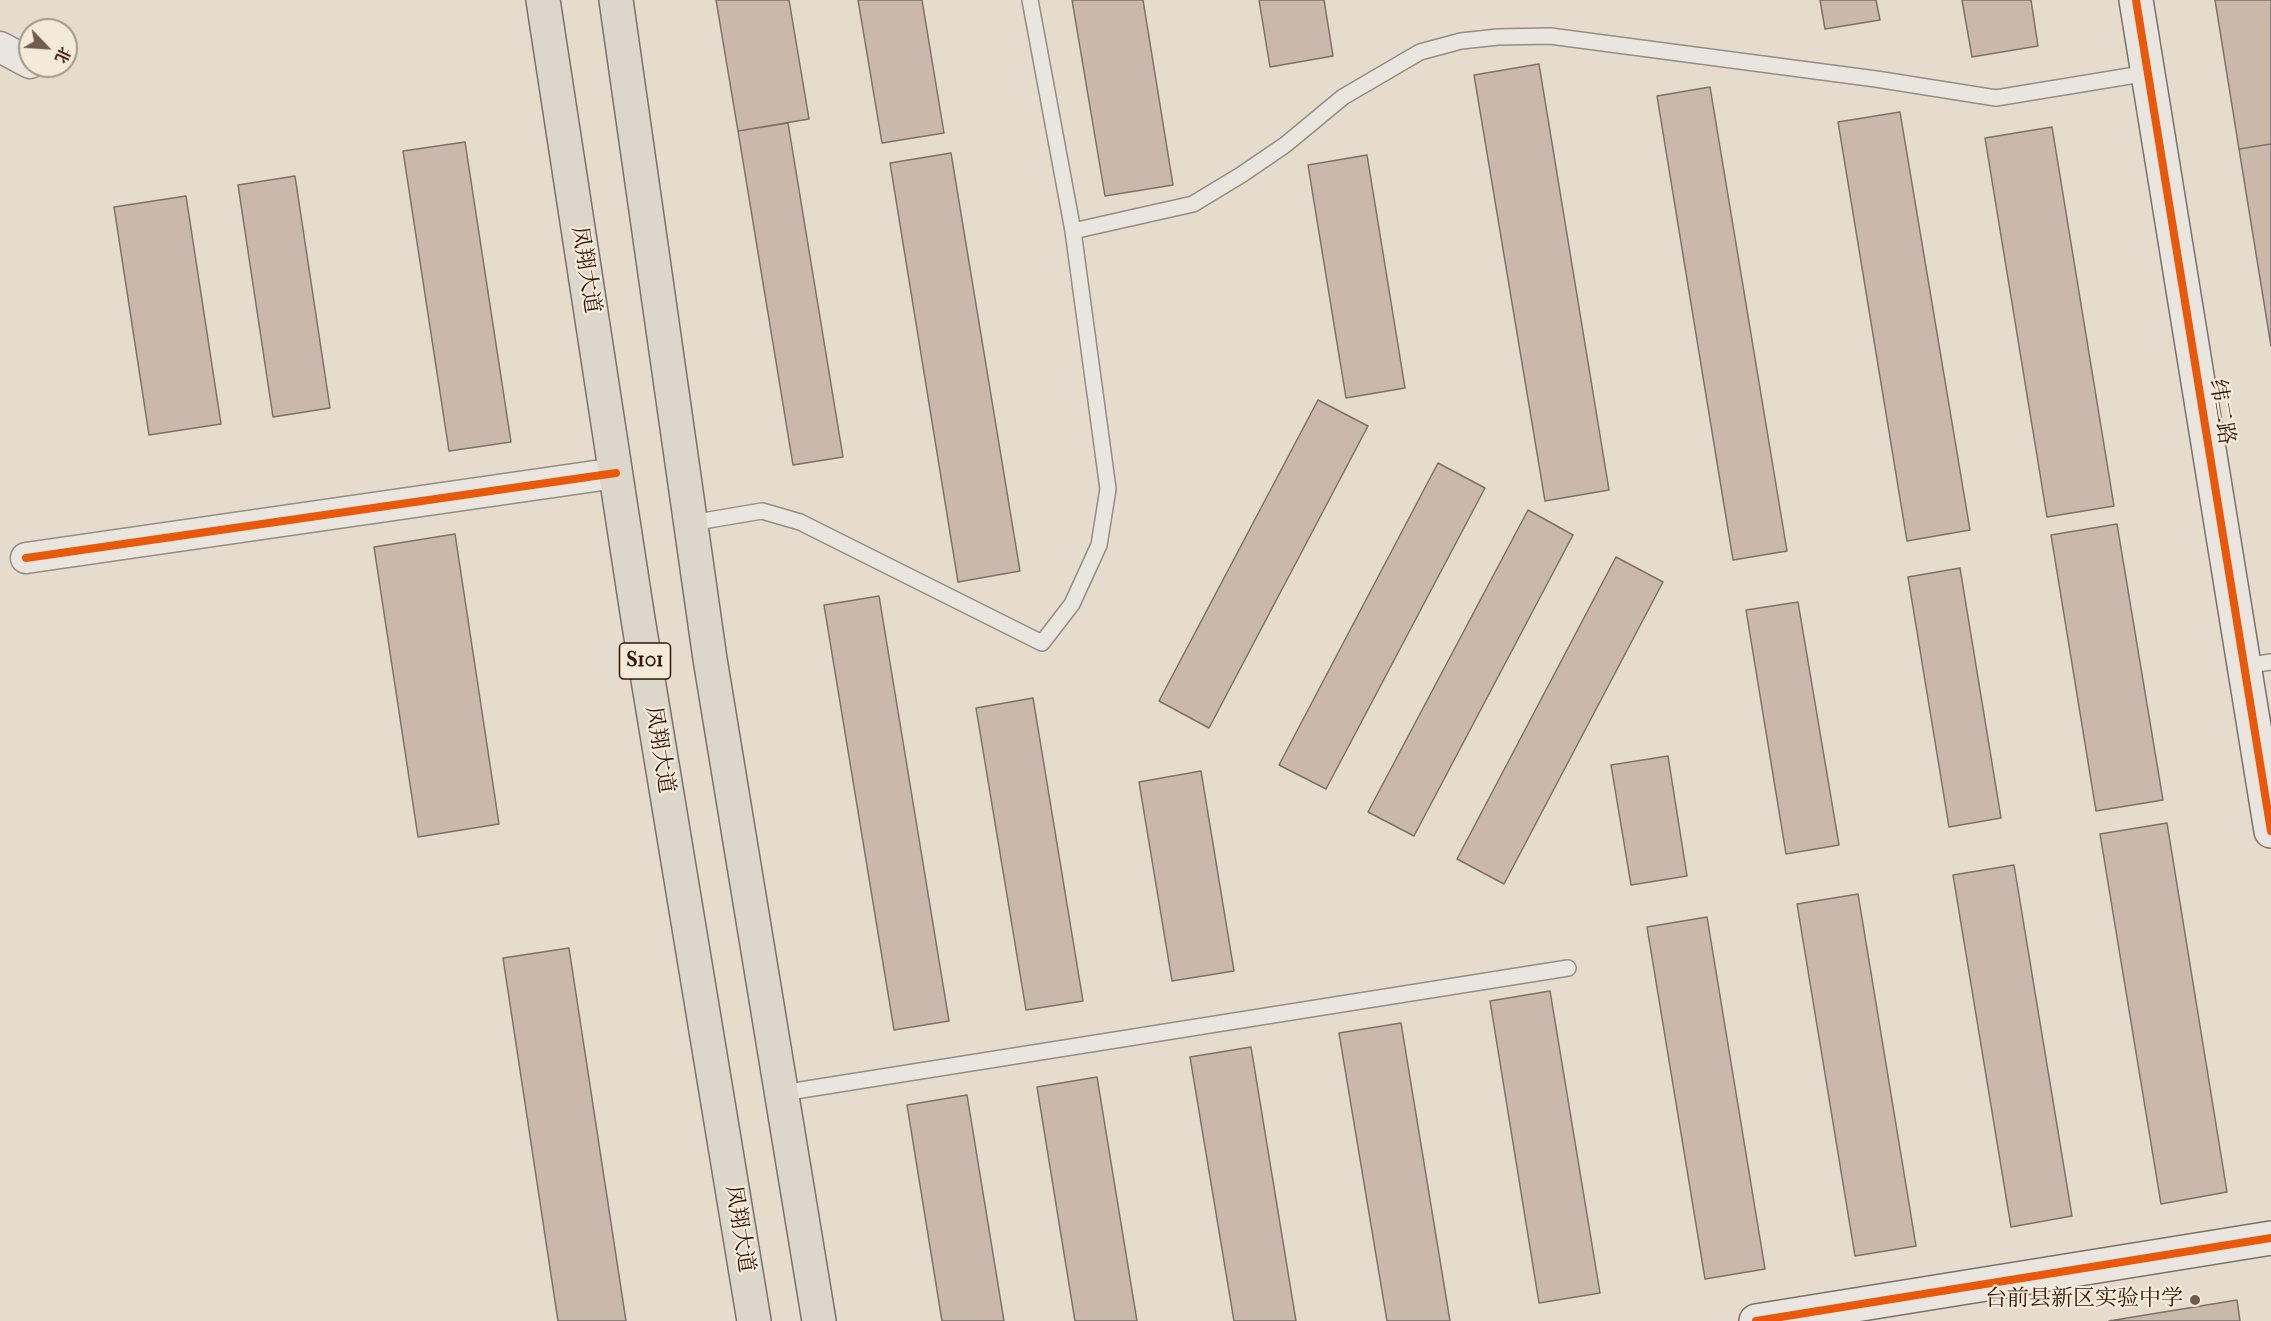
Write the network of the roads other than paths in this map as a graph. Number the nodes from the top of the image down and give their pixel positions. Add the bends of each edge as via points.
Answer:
1 (543, 0) edge
2 (616, 0) edge
3 (1030, 0) edge
4 (2136, 0) edge
5 (0, 46) edge
6 (18, 56) edge
7 (2148, 73) junction
8 (1073, 231) junction
9 (616, 474) junction
10 (691, 524) junction
11 (26, 558) dead end
12 (2258, 664) edge
13 (2271, 831) edge
14 (1568, 968) dead end
15 (782, 1093) junction
16 (2271, 1238) edge
17 (754, 1321) edge
18 (819, 1321) edge
19 (1756, 1321) edge

1 - 9 main road, 凤翔大道 / S101
2 - 10 main road
3 - 8 lane
4 - 7 street, 纬二路
5 - 6 street
7 - 8 lane via 1996,98 1581,39 1550,36 1461,41 1420,51 1343,97 1285,145 1193,204
7 - 12 street, 纬二路
8 - 10 lane via 1108,489 1099,545 1072,604 1042,643 800,522 762,511
9 - 11 street
9 - 17 main road, 凤翔大道 / S101
10 - 15 main road
12 - 13 street, 纬二路
14 - 15 lane
15 - 18 main road
16 - 19 street

